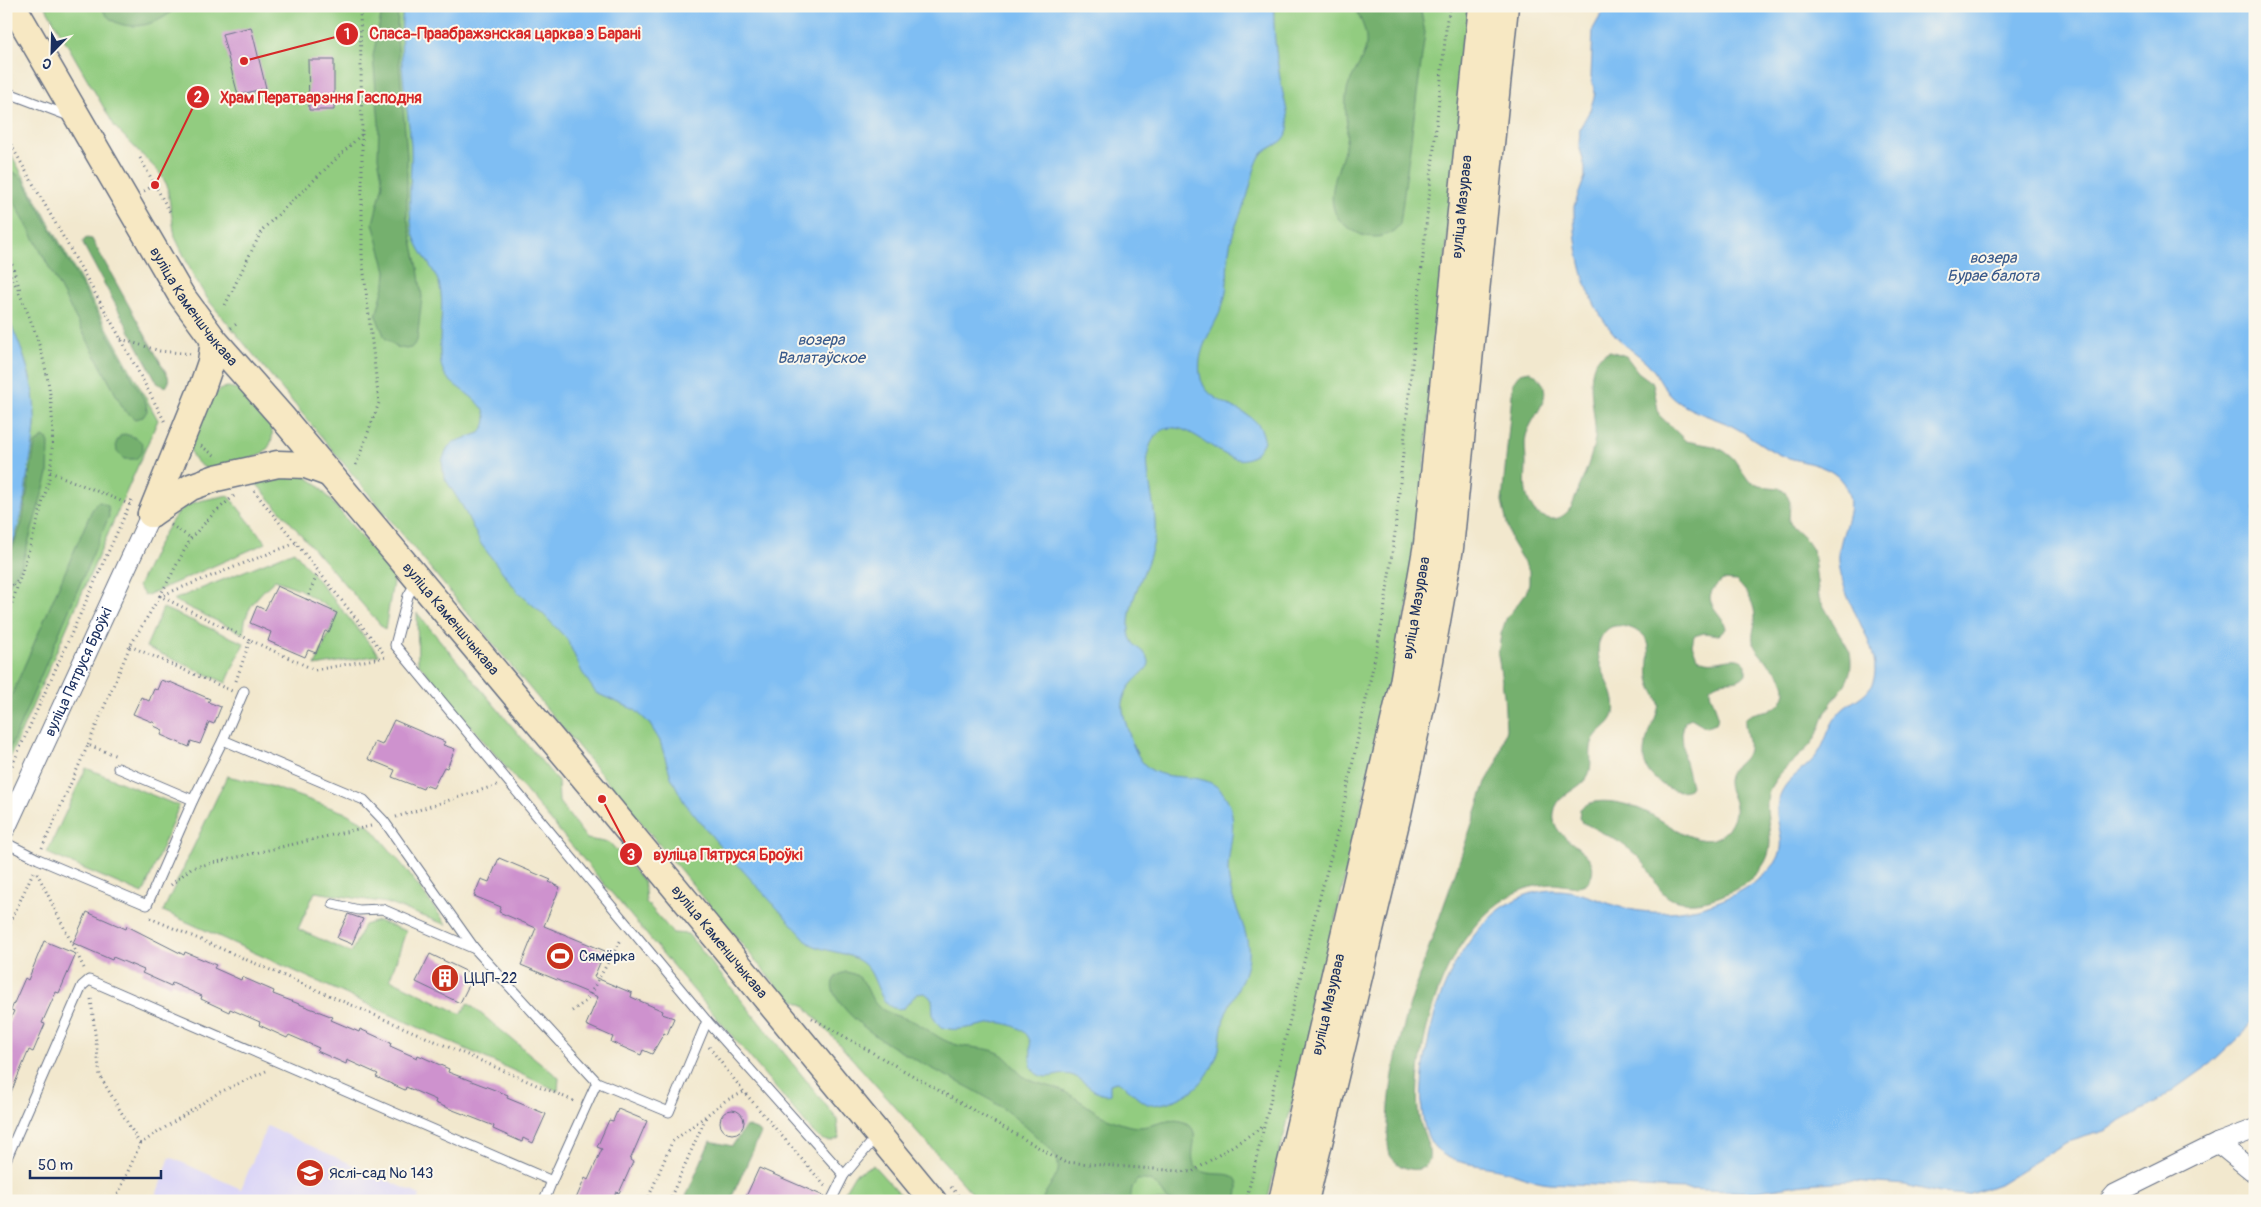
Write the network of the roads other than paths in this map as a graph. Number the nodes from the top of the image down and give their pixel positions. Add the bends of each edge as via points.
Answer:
1 (13, 6) edge
2 (1482, 6) edge
3 (1504, 6) edge
4 (6, 92) edge
5 (80, 120) junction
6 (204, 347) junction
7 (249, 380) junction
8 (202, 388) junction
9 (282, 417) junction
10 (180, 439) junction
11 (220, 470) junction
12 (328, 473) junction
13 (252, 478) junction
14 (146, 509) junction
15 (417, 580) junction
16 (244, 691) dead end
17 (223, 740) junction
18 (118, 768) dead end
19 (193, 800) junction
20 (6, 828) edge
21 (6, 843) edge
22 (333, 904) dead end
23 (476, 950) junction
24 (707, 1021) junction
25 (597, 1082) junction
26 (2255, 1129) edge
27 (878, 1134) junction
28 (2218, 1143) junction
29 (6, 1160) edge
30 (2255, 1173) edge
31 (844, 1175) junction
32 (552, 1182) junction
33 (832, 1198) edge
34 (544, 1201) edge
35 (933, 1201) edge
36 (1282, 1201) edge
37 (1305, 1201) edge
38 (2109, 1201) edge

1 - 5 main road, вуліца Каменшчыкава
2 - 36 main road, вуліца Мазурава via 1427,544 1403,682
3 - 37 main road, вуліца Мазурава via 1450,548 1398,814
4 - 5 lane
5 - 6 main road, вуліца Каменшчыкава via 181,295
6 - 7 main road, вуліца Каменшчыкава
6 - 8 main road via 211,362
7 - 8 main road via 230,375 216,377
7 - 9 main road, вуліца Каменшчыкава
8 - 10 main road
9 - 12 main road, вуліца Каменшчыкава
9 - 13 main road via 278,446
10 - 11 main road via 180,454 187,465 200,475
10 - 14 main road
11 - 13 main road
11 - 14 main road
12 - 13 main road via 306,465 278,464
12 - 15 main road, вуліца Каменшчыкава
14 - 20 street, вуліца Пятруся Броўкі
15 - 24 lane via 408,596 395,645
15 - 27 main road, вуліца Каменшчыкава
16 - 17 lane
17 - 19 lane
17 - 23 lane via 364,800 384,821
18 - 19 lane
19 - 21 lane via 148,905
22 - 23 lane via 359,910 382,909
23 - 25 lane
24 - 25 lane via 669,1112
24 - 31 lane
25 - 32 lane
26 - 28 street
27 - 31 lane
27 - 35 main road, вуліца Каменшчыкава
28 - 30 street
28 - 38 street via 2115,1194
29 - 32 lane via 82,986 89,980
31 - 33 lane
32 - 34 lane

